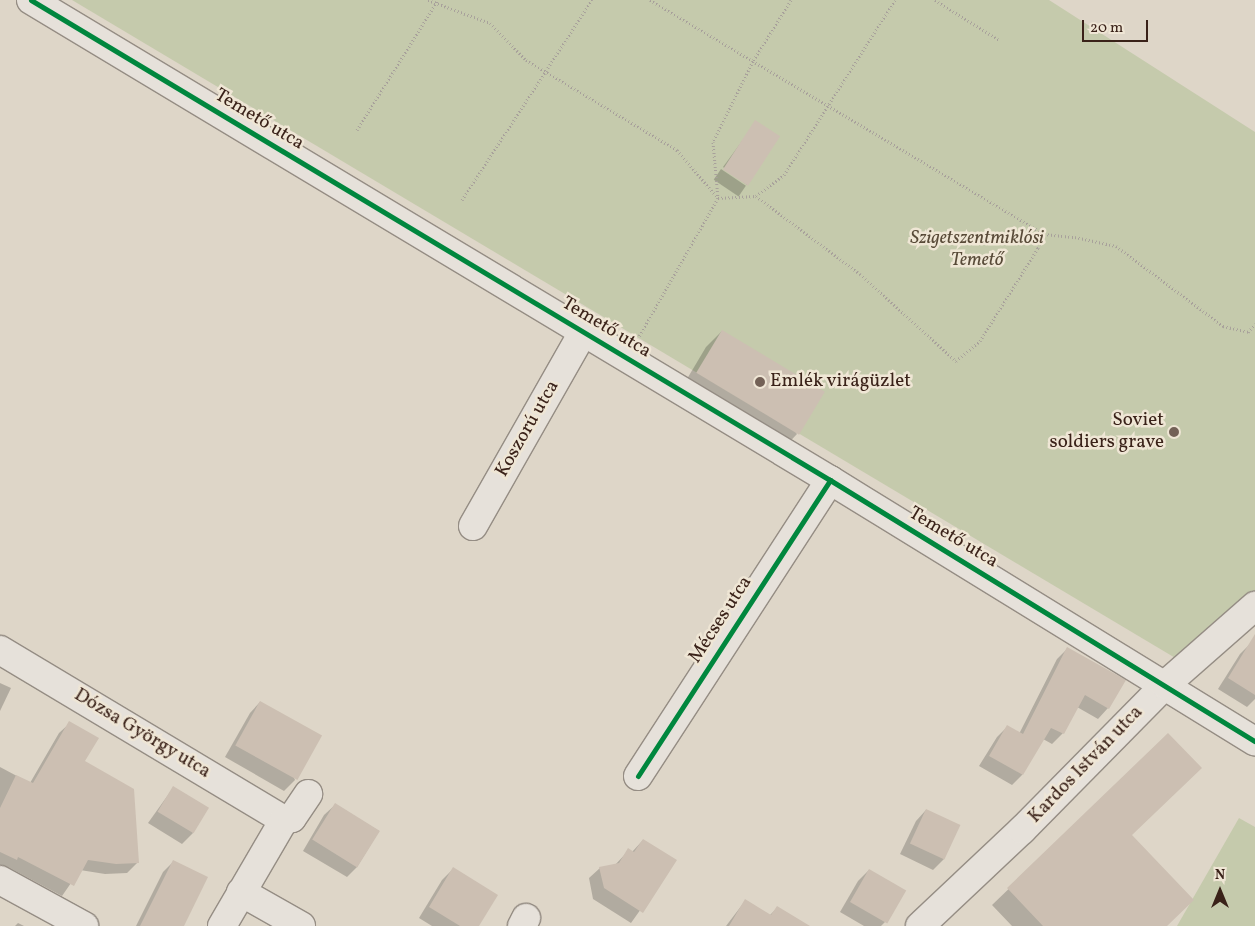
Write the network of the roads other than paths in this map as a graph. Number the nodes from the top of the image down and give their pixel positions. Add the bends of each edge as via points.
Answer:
1 (31, 0) edge
2 (583, 332) junction
3 (830, 480) junction
4 (473, 526) dead end
5 (1255, 606) edge
6 (0, 650) edge
7 (1165, 685) junction
8 (1255, 741) edge
9 (638, 776) dead end
10 (308, 794) dead end
11 (284, 820) junction
12 (0, 880) edge
13 (241, 892) junction
14 (75, 924) edge
15 (222, 926) edge
16 (302, 926) edge
17 (920, 926) edge

1 - 2 street, Temető utca
2 - 3 street, Temető utca
2 - 4 street, Koszorú utca
3 - 7 street, Temető utca
3 - 9 street, Mécses utca
5 - 7 street, Kardos István utca
6 - 11 street, Dózsa György utca
7 - 8 street, Temető utca
7 - 17 street, Kardos István utca via 1022,830
10 - 11 street via 292,818
11 - 13 street
12 - 14 street
13 - 15 street
13 - 16 street

